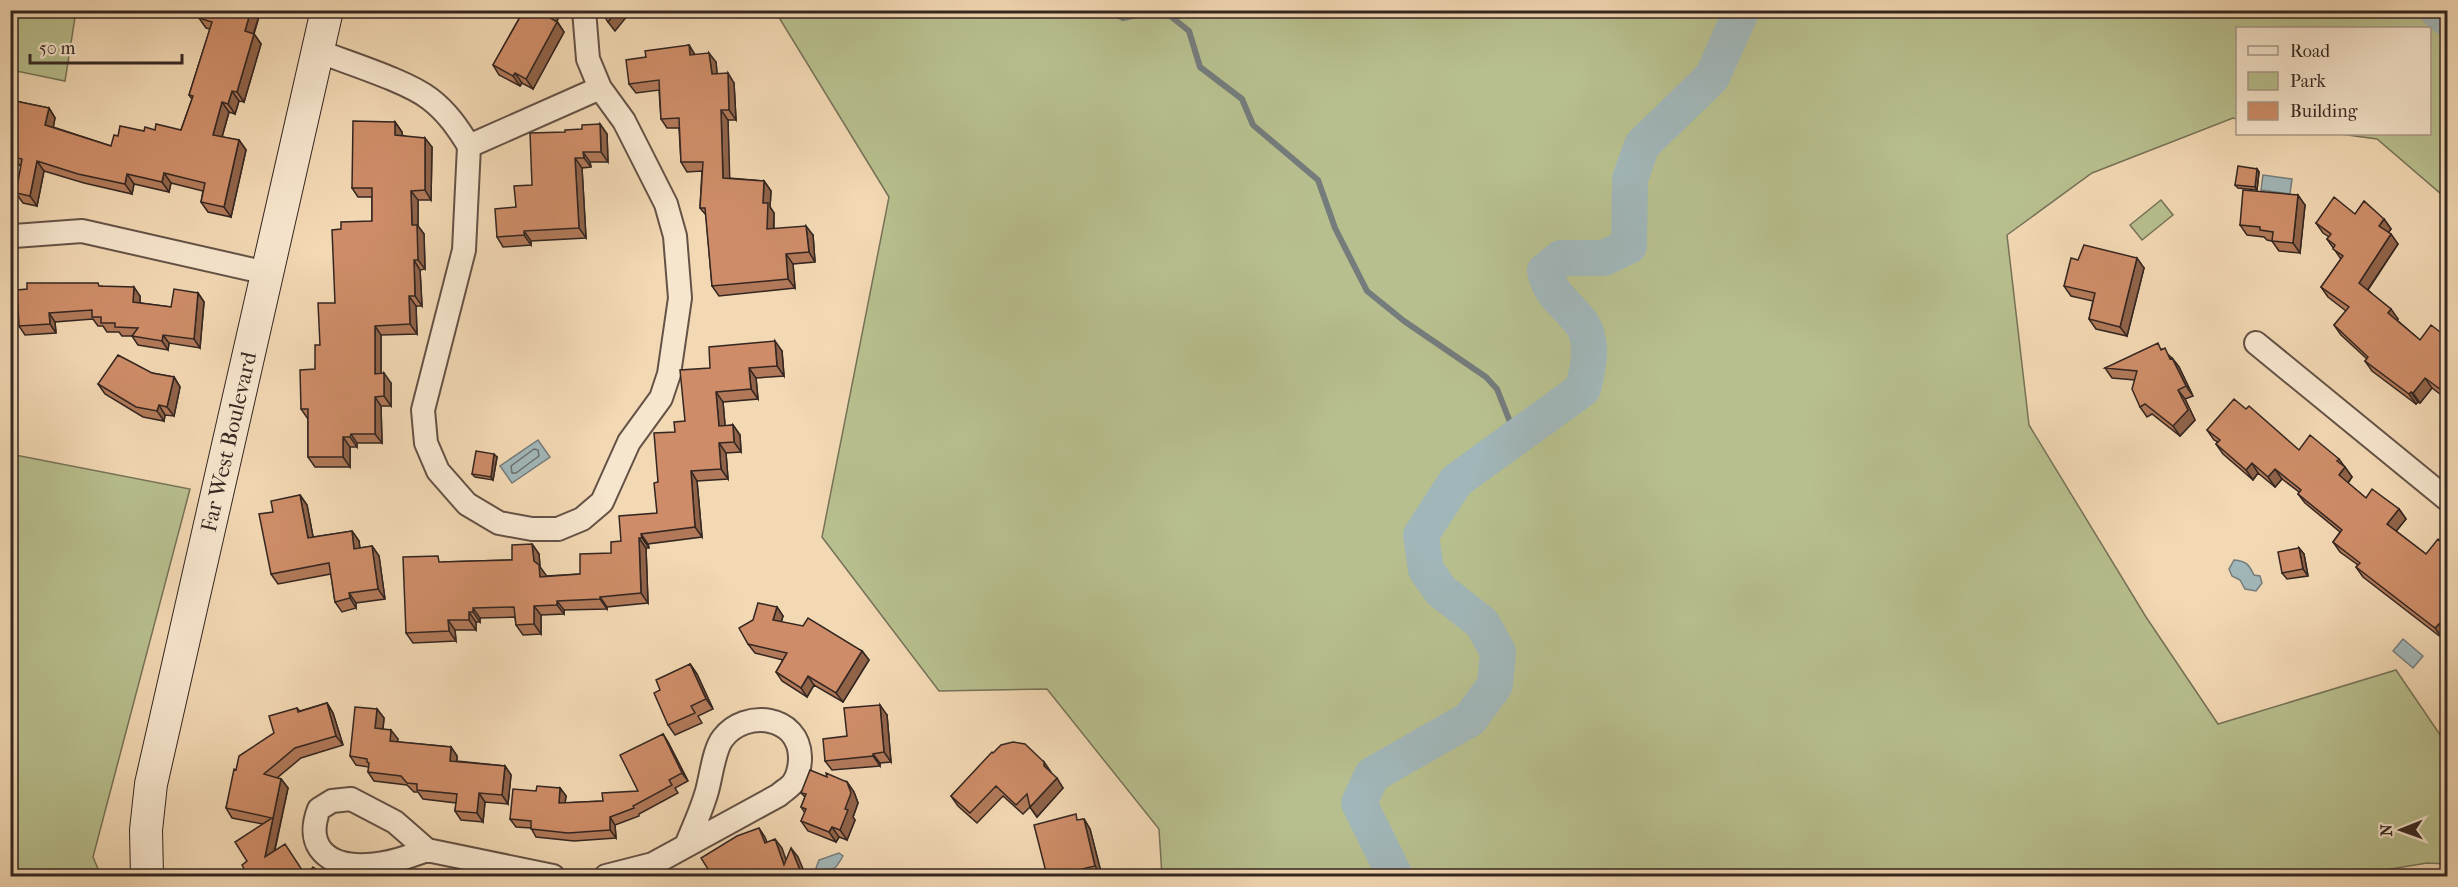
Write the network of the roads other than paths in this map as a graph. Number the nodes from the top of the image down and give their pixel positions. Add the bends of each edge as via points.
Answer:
1 (327, 10) edge
2 (584, 10) edge
3 (318, 51) junction
4 (600, 88) junction
5 (469, 146) junction
6 (12, 237) edge
7 (267, 273) junction
8 (2256, 343) dead end
9 (2448, 500) edge
10 (687, 843) junction
11 (427, 850) junction
12 (147, 876) edge
13 (553, 876) edge
14 (606, 876) edge

1 - 3 street, Far West Boulevard
2 - 4 street via 588,59
3 - 5 street via 429,98 456,124
3 - 7 street, Far West Boulevard
4 - 5 street
4 - 5 street via 624,121 666,204 675,236 680,298 669,374 661,398 629,442 602,502 582,519 558,529 499,523 467,504 438,471 426,443 423,410 464,250
6 - 7 street via 82,231
7 - 12 street, Far West Boulevard via 151,784
8 - 9 street
10 - 10 street via 778,795 794,782 800,766 800,746 788,729 774,720 751,720 733,727 721,741
10 - 14 street via 653,864
11 - 11 street via 403,859 366,865 342,862 323,854 314,840 314,822 319,809 332,801 351,799 395,822
11 - 13 street

